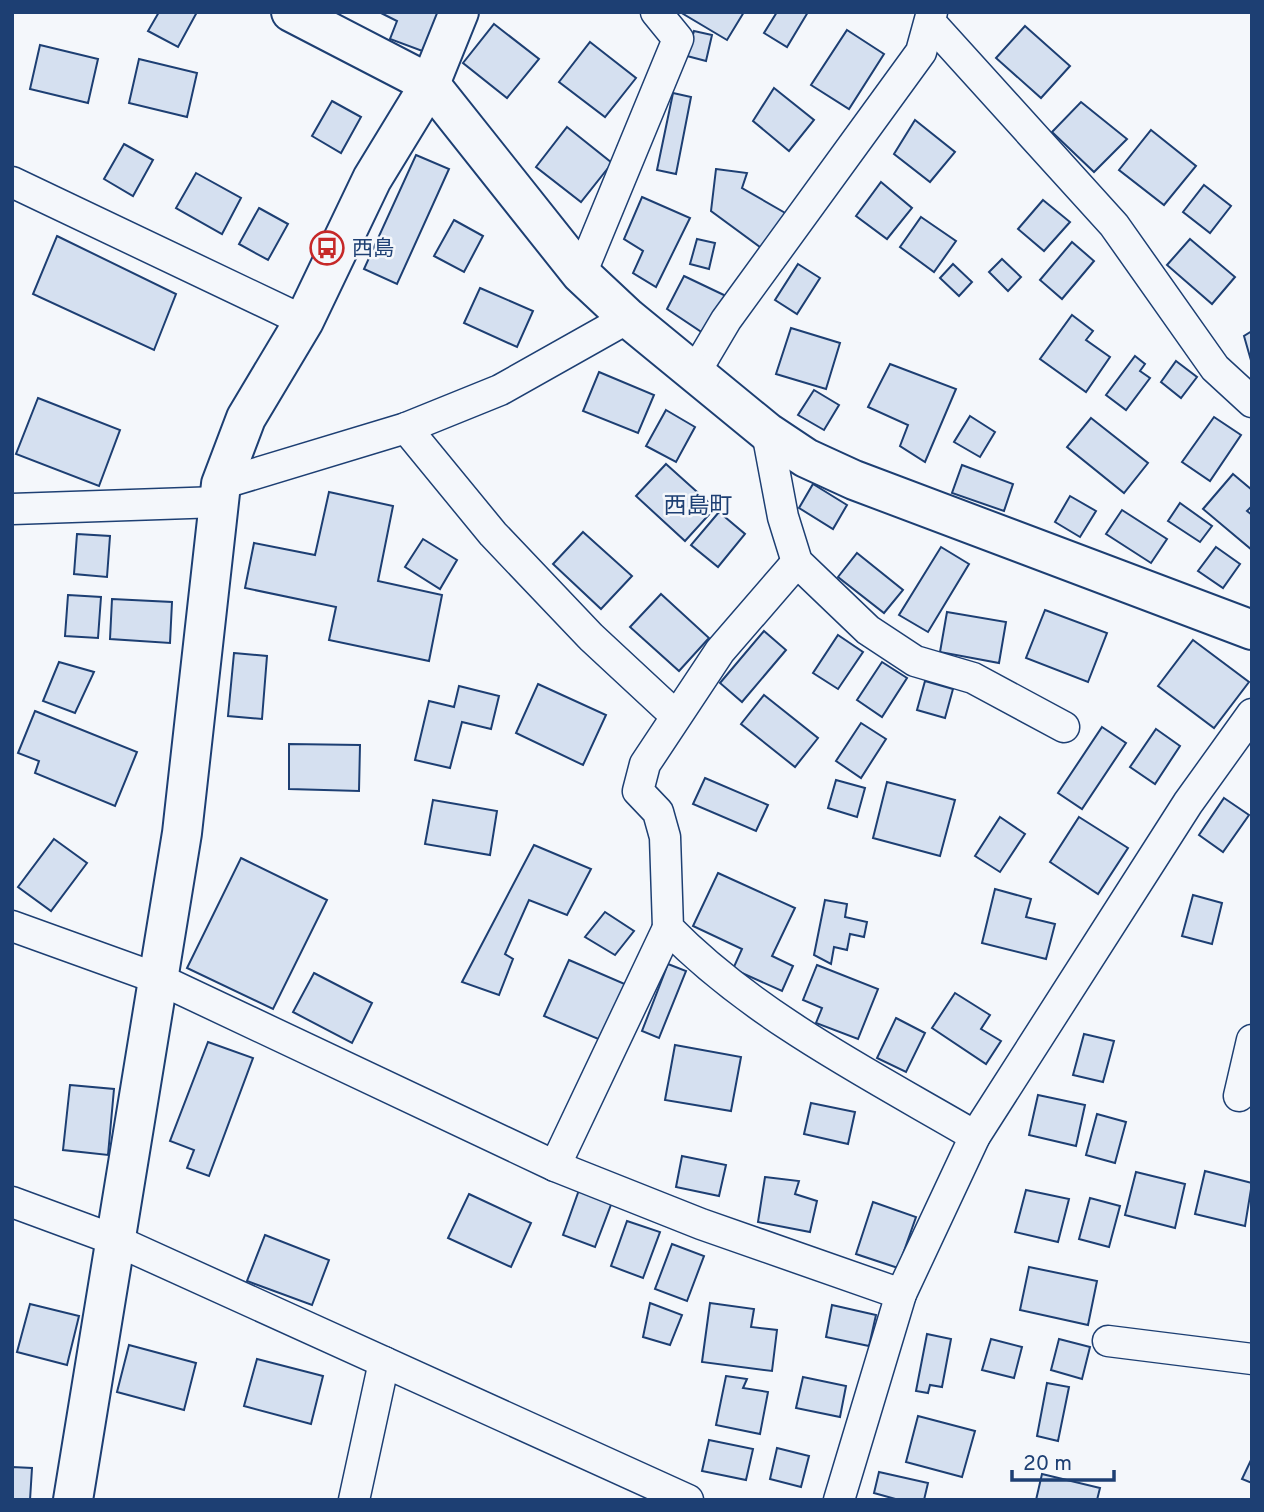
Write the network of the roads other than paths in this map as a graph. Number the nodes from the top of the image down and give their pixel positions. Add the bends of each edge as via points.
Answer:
1 (291, 12) edge
2 (459, 12) edge
3 (656, 12) edge
4 (932, 18) edge
5 (430, 85) junction
6 (12, 182) edge
7 (581, 274) junction
8 (628, 318) junction
9 (304, 321) junction
10 (694, 374) junction
11 (1252, 402) edge
12 (406, 428) junction
13 (766, 432) junction
14 (220, 493) junction
15 (12, 509) edge
16 (797, 562) junction
17 (1252, 631) edge
18 (1252, 715) edge
19 (676, 716) junction
20 (1064, 727) dead end
21 (1240, 753) edge
22 (12, 926) edge
23 (668, 928) junction
24 (159, 979) junction
25 (1252, 1040) edge
26 (1239, 1096) dead end
27 (975, 1136) junction
28 (555, 1166) junction
29 (12, 1202) edge
30 (115, 1240) junction
31 (901, 1294) junction
32 (1108, 1341) dead end
33 (1252, 1359) edge
34 (384, 1362) junction
35 (72, 1500) edge
36 (354, 1500) edge
37 (688, 1500) edge
38 (839, 1500) edge

1 - 5 street
2 - 5 street
3 - 7 street via 678,39
4 - 10 street via 921,51 726,320
4 - 11 street via 1114,225 1215,368
5 - 7 street
5 - 9 street via 372,179
6 - 9 street
7 - 8 street
8 - 10 street
8 - 12 street via 500,390
9 - 14 street via 246,418
10 - 13 street
12 - 14 street
12 - 19 street via 492,534 592,638
13 - 16 street
13 - 17 street via 806,458 855,480
14 - 15 street
14 - 24 street via 182,834
16 - 19 street via 720,651
16 - 20 street via 868,630 915,661 973,678
18 - 21 street
19 - 23 street via 645,764 638,791 657,812 665,837
21 - 27 street via 1188,803
22 - 24 street
23 - 27 street via 705,966 829,1051
23 - 28 street
24 - 28 street
24 - 30 street
25 - 26 street
27 - 31 street
28 - 31 street via 701,1224
29 - 30 street
30 - 34 street
30 - 35 street
31 - 38 street
32 - 33 street
34 - 36 street
34 - 37 street

